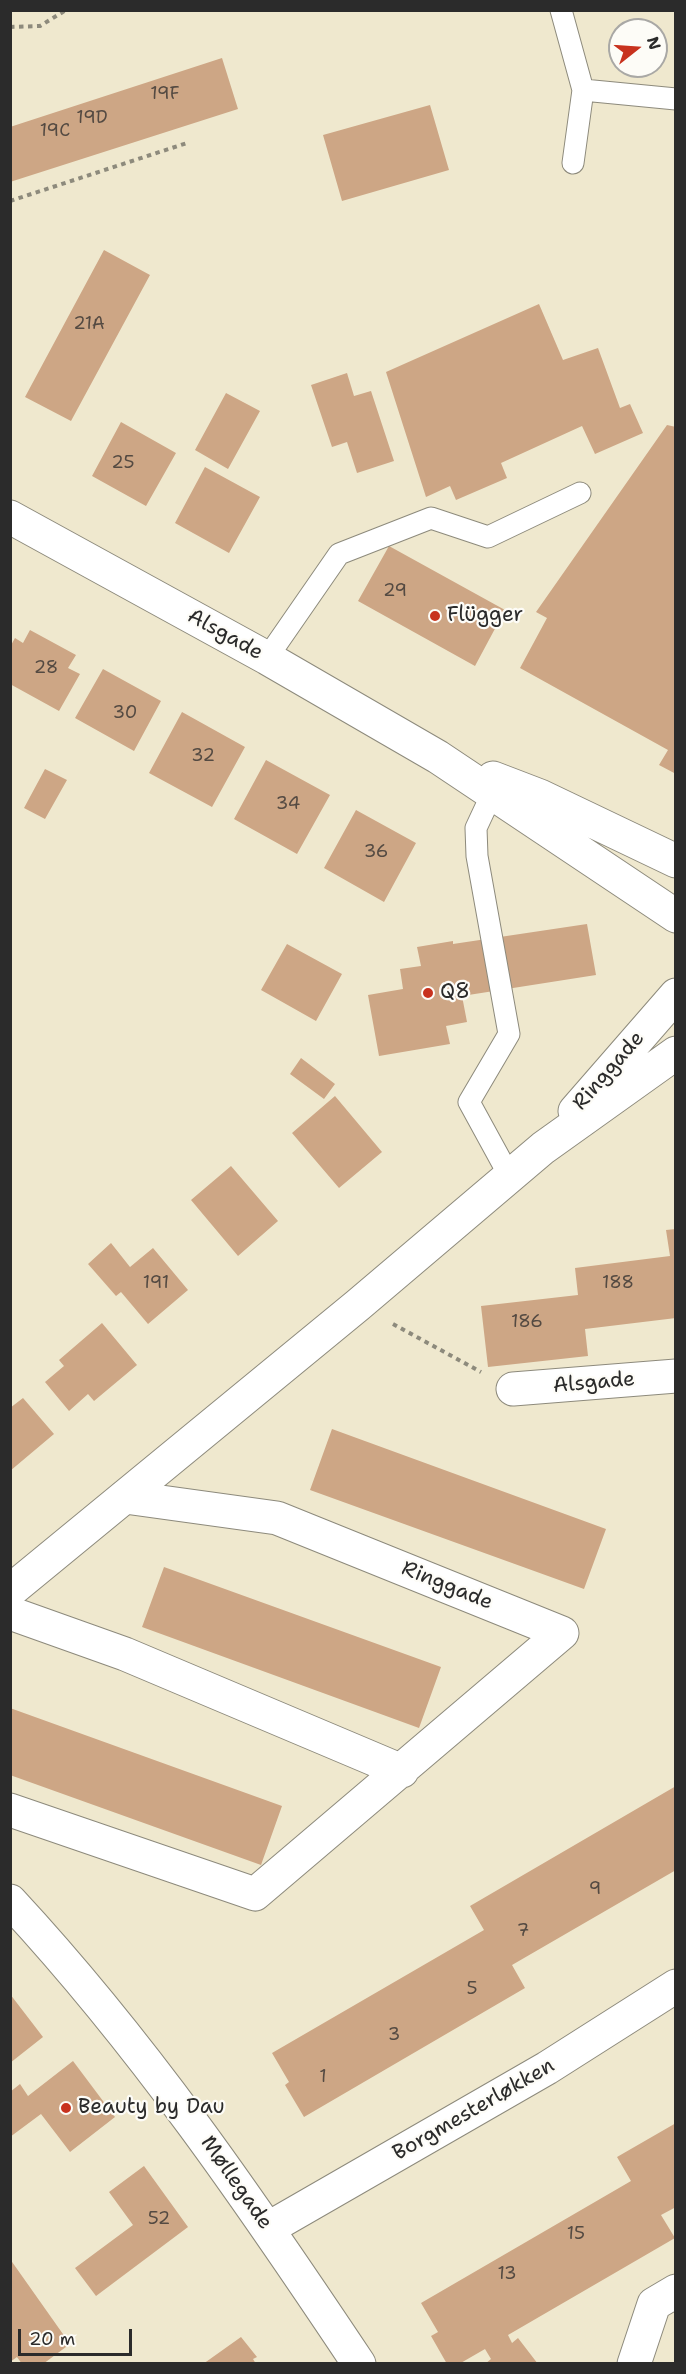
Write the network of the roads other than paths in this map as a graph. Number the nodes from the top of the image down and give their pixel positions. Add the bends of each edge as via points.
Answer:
1 (561, 10) edge
2 (583, 90) junction
3 (675, 99) edge
4 (573, 163) dead end
5 (580, 493) dead end
6 (10, 517) edge
7 (267, 658) junction
8 (495, 786) junction
9 (675, 861) edge
10 (675, 916) edge
11 (675, 995) edge
12 (675, 1053) edge
13 (543, 1148) junction
14 (510, 1178) junction
15 (675, 1376) edge
16 (513, 1389) road end
17 (125, 1497) junction
18 (10, 1591) edge
19 (10, 1613) edge
20 (402, 1771) junction
21 (10, 1810) edge
22 (10, 1900) edge
23 (675, 1986) edge
24 (269, 2228) junction
25 (675, 2291) edge
26 (359, 2364) edge
27 (634, 2364) edge

1 - 2 lane
2 - 3 lane
2 - 4 lane
5 - 7 lane via 488,537 431,518 339,554
6 - 7 street, Alsgade
7 - 8 street, Alsgade
8 - 9 street, Alsgade via 540,796
8 - 10 street, Alsgade
8 - 14 lane via 476,828 477,856 508,1034 469,1102
11 - 13 street, Ringgade
12 - 13 street, Ringgade
13 - 14 street, Ringgade
14 - 17 street, Ringgade
15 - 16 street, Alsgade
17 - 18 street, Ringgade
17 - 20 street, Ringgade via 277,1518 562,1633
19 - 20 street via 125,1654
20 - 21 street, Ringgade via 255,1894
22 - 24 street, Møllegade via 68,1962 165,2084
23 - 24 street, Borgmesterløkken via 547,2068
24 - 26 street, Møllegade
25 - 27 street via 654,2304

